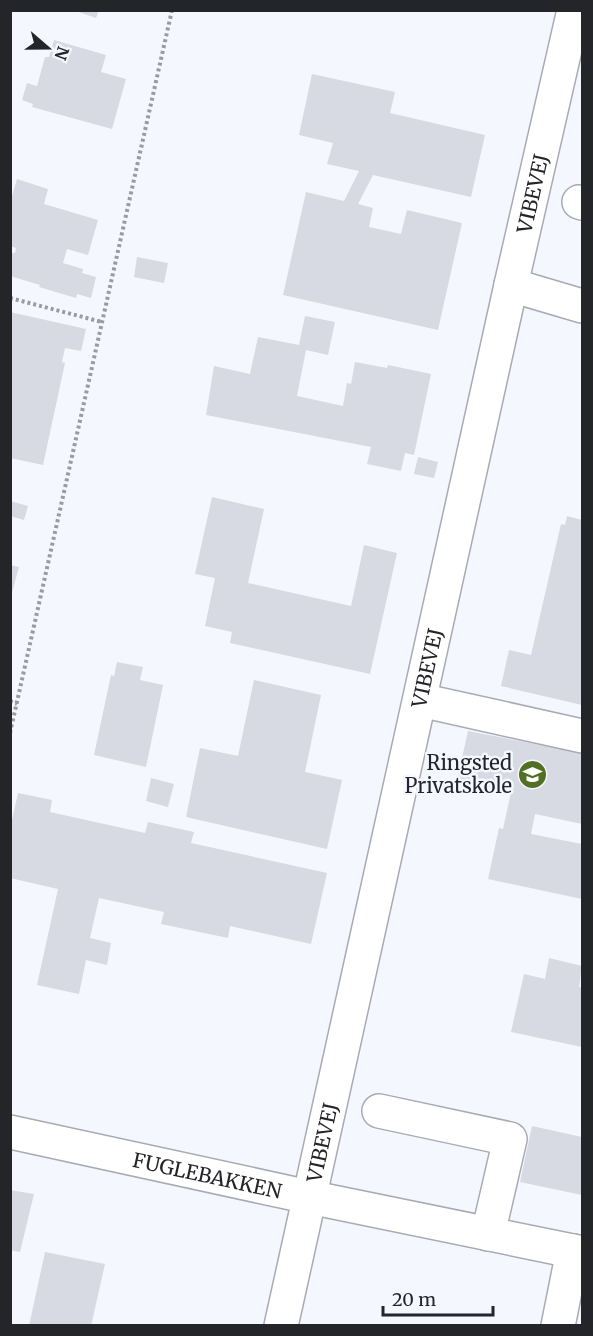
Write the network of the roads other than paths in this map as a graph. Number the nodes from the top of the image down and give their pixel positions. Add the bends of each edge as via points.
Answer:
1 (574, 10) edge
2 (511, 285) junction
3 (582, 306) edge
4 (420, 700) junction
5 (582, 736) edge
6 (379, 1111) dead end
7 (10, 1132) edge
8 (309, 1197) junction
9 (488, 1234) junction
10 (578, 1252) edge
11 (281, 1326) edge
12 (558, 1326) edge

1 - 2 street, VIBEVEJ
2 - 3 street
2 - 4 street, VIBEVEJ
4 - 5 street
4 - 8 street, VIBEVEJ
6 - 9 street via 510,1139
7 - 8 street, FUGLEBAKKEN
8 - 9 street, FUGLEBAKKEN
8 - 11 street, VIBEVEJ
9 - 10 street, FUGLEBAKKEN
10 - 12 street

